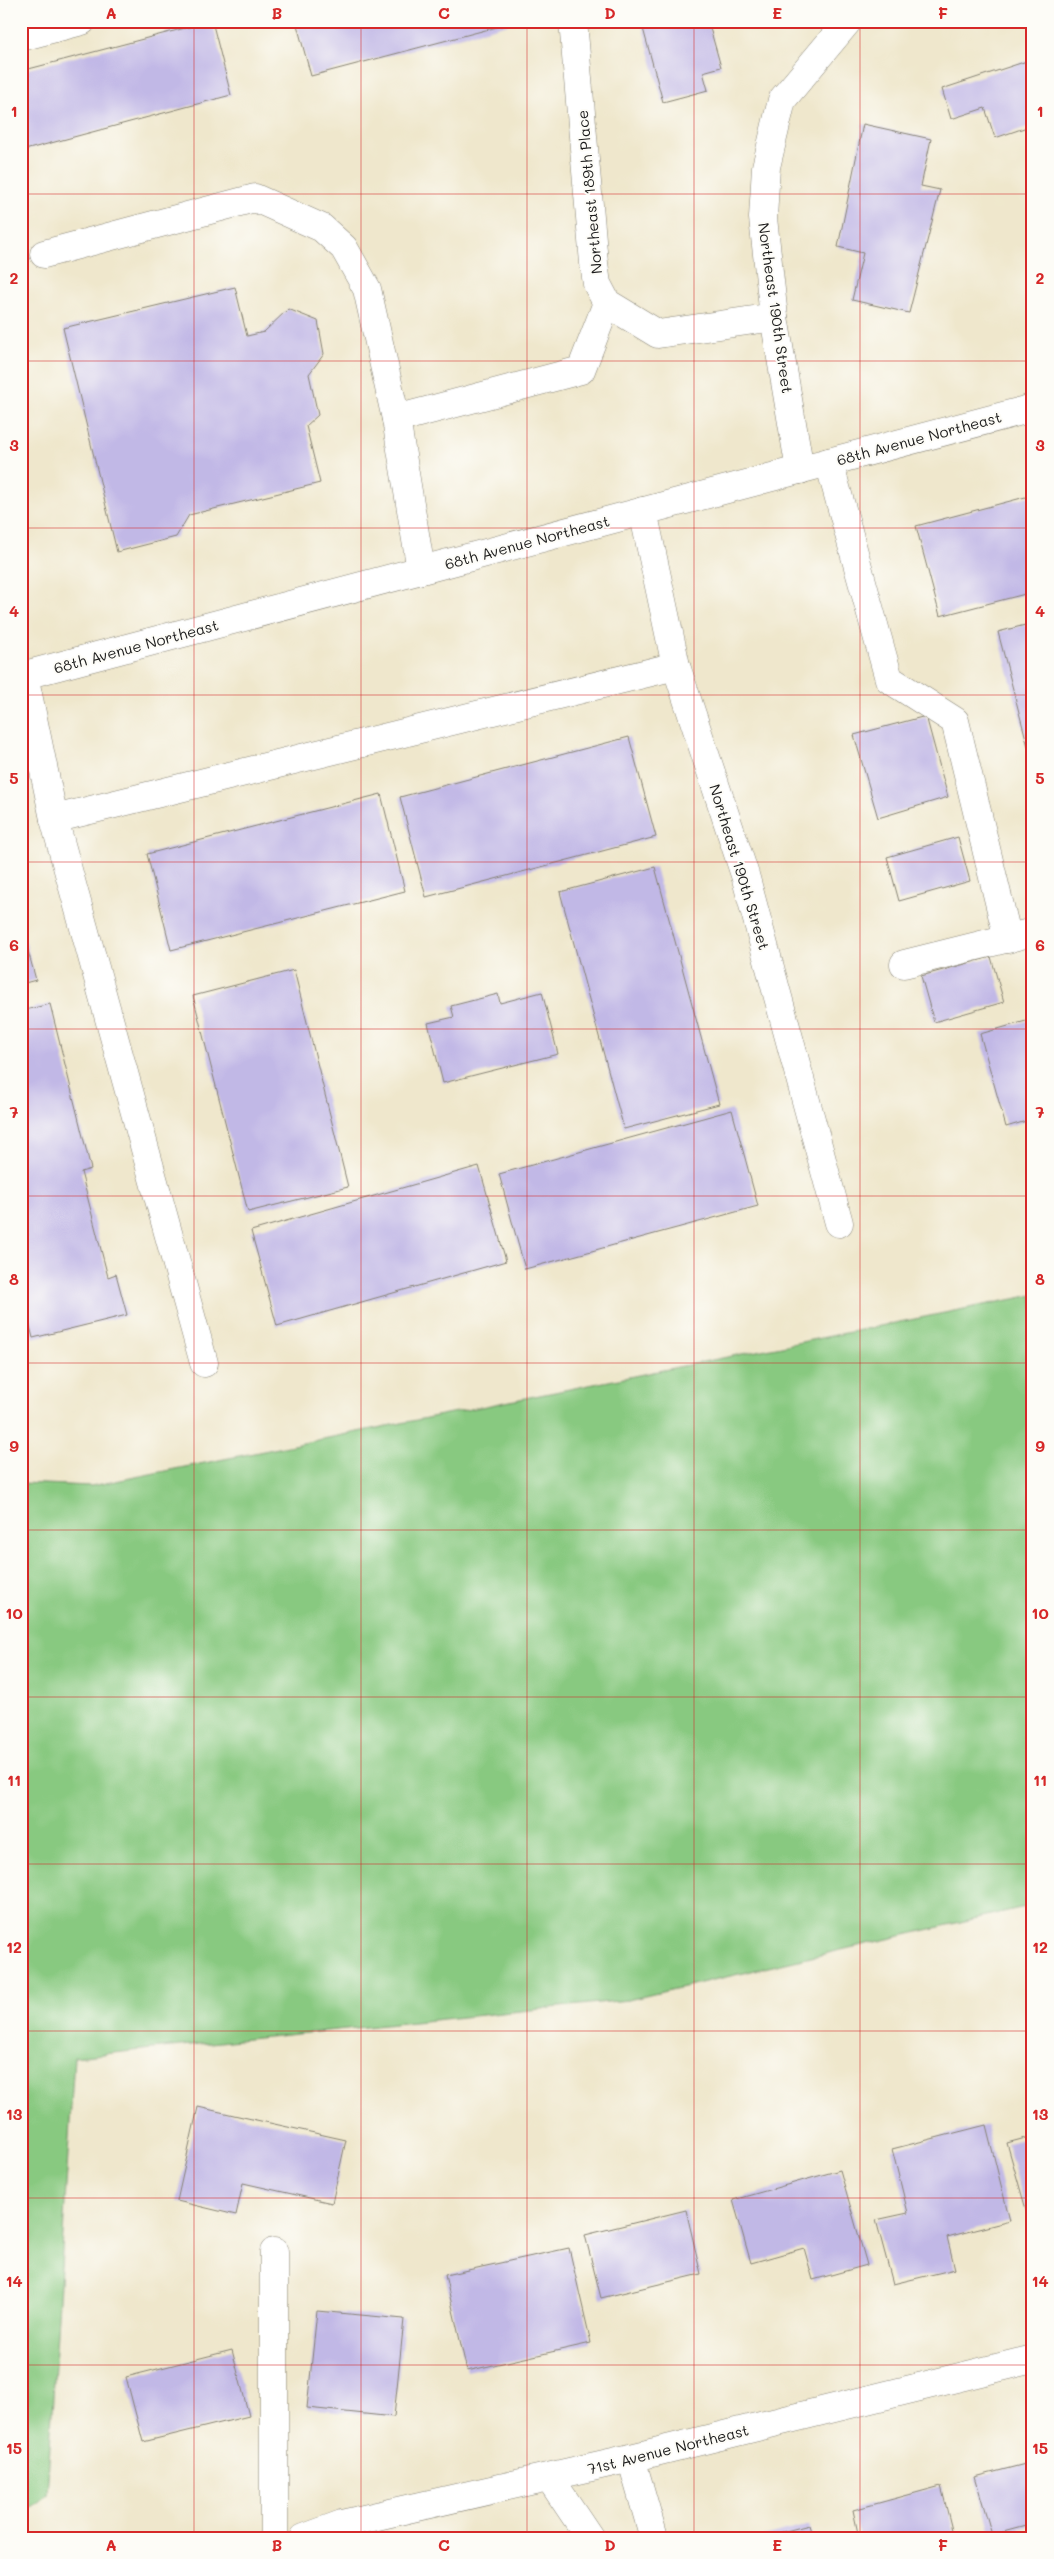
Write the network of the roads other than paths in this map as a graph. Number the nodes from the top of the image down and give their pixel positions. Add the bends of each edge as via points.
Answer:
1 (82, 21) edge
2 (573, 21) edge
3 (848, 21) edge
4 (21, 38) edge
5 (44, 254) dead end
6 (606, 303) junction
7 (774, 318) junction
8 (1033, 408) edge
9 (396, 419) junction
10 (829, 462) junction
11 (800, 470) junction
12 (643, 511) junction
13 (421, 570) junction
14 (676, 666) junction
15 (23, 676) edge
16 (54, 819) junction
17 (1020, 935) edge
18 (904, 964) dead end
19 (839, 1223) dead end
20 (204, 1363) dead end
21 (274, 2252) dead end
22 (1033, 2359) edge
23 (631, 2458) junction
24 (549, 2477) junction
25 (274, 2538) edge
26 (304, 2538) edge
27 (590, 2538) edge
28 (654, 2538) edge

1 - 4 street
2 - 6 street, Northeast 189th Place via 594,263 597,284
3 - 7 street, Northeast 190th Street via 782,100 766,167 763,218
5 - 9 street via 255,198 314,224 344,248 367,289
6 - 7 street via 658,334
6 - 9 street via 581,370
7 - 11 street, Northeast 190th Street
8 - 10 street, 68th Avenue Northeast
9 - 13 street
10 - 11 street, 68th Avenue Northeast
10 - 17 street via 889,679 955,722
11 - 12 street, 68th Avenue Northeast
12 - 13 street, 68th Avenue Northeast
12 - 14 street, Northeast 190th Street
13 - 15 street, 68th Avenue Northeast
14 - 16 street
14 - 19 street, Northeast 190th Street via 745,875
15 - 16 street
16 - 20 street
17 - 18 street
21 - 25 street
22 - 23 street, 71st Avenue Northeast
23 - 24 street, 71st Avenue Northeast
23 - 28 street
24 - 26 street, 71st Avenue Northeast via 342,2524
24 - 27 street

